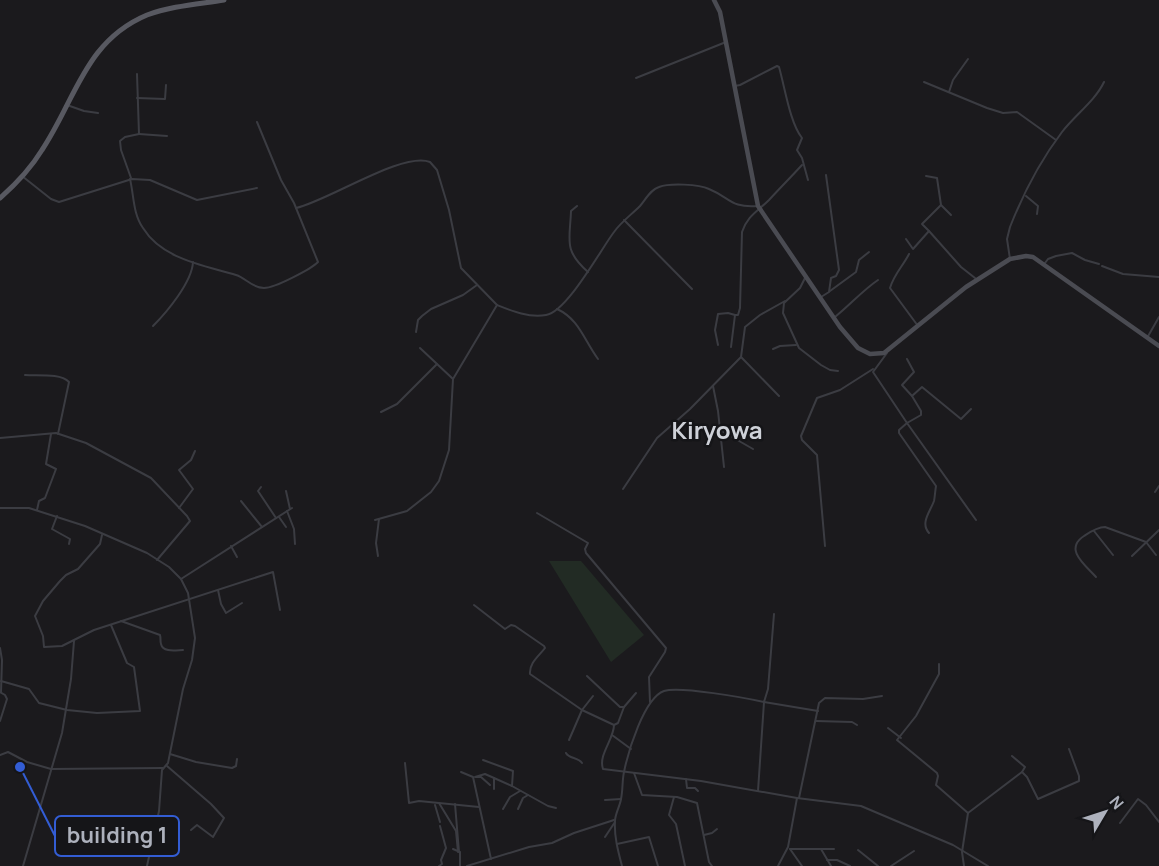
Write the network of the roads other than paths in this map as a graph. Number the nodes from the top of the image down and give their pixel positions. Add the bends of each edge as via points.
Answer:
1 (224, 0) edge
2 (714, 0) edge
3 (726, 42) junction
4 (968, 59) dead end
5 (136, 74) dead end
6 (636, 78) dead end
7 (924, 82) dead end
8 (1104, 82) dead end
9 (166, 85) dead end
10 (735, 86) junction
11 (949, 92) junction
12 (137, 98) junction
13 (67, 105) junction
14 (98, 113) dead end
15 (257, 122) dead end
16 (140, 134) junction
17 (166, 136) dead end
18 (1056, 140) junction
19 (802, 165) junction
20 (826, 175) dead end
21 (22, 176) junction
22 (926, 176) dead end
23 (131, 179) junction
24 (808, 180) dead end
25 (257, 188) dead end
26 (1026, 196) dead end
27 (0, 198) edge
28 (577, 206) dead end
29 (759, 207) junction
30 (296, 208) junction
31 (1037, 214) dead end
32 (624, 220) junction
33 (929, 231) dead end
34 (906, 239) dead end
35 (869, 252) dead end
36 (909, 254) dead end
37 (1010, 259) junction
38 (193, 262) junction
39 (1044, 263) dead end
40 (588, 272) junction
41 (806, 276) junction
42 (975, 278) dead end
43 (1159, 278) edge
44 (878, 280) dead end
45 (477, 285) junction
46 (692, 289) dead end
47 (829, 292) junction
48 (820, 297) junction
49 (785, 301) junction
50 (497, 305) junction
51 (557, 309) junction
52 (735, 315) junction
53 (1159, 317) edge
54 (834, 318) junction
55 (918, 326) junction
56 (153, 327) dead end
57 (416, 332) dead end
58 (1147, 338) junction
59 (718, 345) dead end
60 (797, 345) junction
61 (1159, 346) edge
62 (731, 347) dead end
63 (420, 348) dead end
64 (773, 350) dead end
65 (888, 351) junction
66 (741, 357) junction
67 (598, 358) dead end
68 (907, 359) dead end
69 (437, 364) junction
70 (873, 369) junction
71 (838, 371) dead end
72 (26, 375) dead end
73 (453, 380) junction
74 (713, 386) junction
75 (779, 396) dead end
76 (912, 396) junction
77 (971, 409) dead end
78 (381, 412) dead end
79 (907, 423) junction
80 (720, 430) junction
81 (51, 433) junction
82 (58, 434) junction
83 (0, 438) edge
84 (753, 449) dead end
85 (195, 451) dead end
86 (724, 467) dead end
87 (1159, 486) edge
88 (261, 487) dead end
89 (623, 489) dead end
90 (285, 491) dead end
91 (1155, 492) dead end
92 (241, 501) dead end
93 (0, 508) edge
94 (179, 508) junction
95 (290, 509) junction
96 (37, 510) junction
97 (537, 513) dead end
98 (57, 516) junction
99 (277, 517) junction
100 (976, 520) dead end
101 (262, 527) junction
102 (286, 527) dead end
103 (1159, 530) edge
104 (1094, 531) junction
105 (929, 533) dead end
106 (102, 535) junction
107 (1146, 542) junction
108 (69, 544) dead end
109 (296, 544) dead end
110 (231, 546) junction
111 (825, 546) dead end
112 (1113, 555) dead end
113 (1156, 555) dead end
114 (378, 556) dead end
115 (1132, 556) dead end
116 (237, 557) dead end
117 (158, 560) junction
118 (1095, 577) dead end
119 (181, 579) junction
120 (218, 590) junction
121 (189, 601) junction
122 (242, 603) dead end
123 (474, 605) dead end
124 (280, 610) dead end
125 (774, 614) dead end
126 (121, 621) junction
127 (111, 625) junction
128 (74, 640) junction
129 (0, 648) edge
130 (183, 650) dead end
131 (939, 664) dead end
132 (587, 676) dead end
133 (2, 681) junction
134 (0, 692) edge
135 (636, 693) dead end
136 (592, 696) dead end
137 (882, 696) dead end
138 (764, 702) junction
139 (650, 704) junction
140 (624, 707) junction
141 (67, 710) junction
142 (582, 710) junction
143 (818, 711) junction
144 (0, 721) edge
145 (816, 721) junction
146 (614, 725) junction
147 (857, 725) dead end
148 (888, 729) dead end
149 (612, 735) junction
150 (901, 738) junction
151 (569, 740) dead end
152 (631, 749) junction
153 (1069, 750) dead end
154 (566, 753) dead end
155 (170, 754) junction
156 (0, 755) edge
157 (1012, 756) dead end
158 (237, 759) dead end
159 (483, 760) dead end
160 (405, 763) dead end
161 (582, 763) dead end
162 (165, 767) junction
163 (53, 768) junction
164 (461, 772) dead end
165 (624, 772) junction
166 (1022, 772) junction
167 (634, 773) junction
168 (474, 777) junction
169 (494, 778) junction
170 (686, 779) junction
171 (490, 785) dead end
172 (512, 786) junction
173 (494, 789) dead end
174 (520, 791) junction
175 (698, 791) dead end
176 (758, 791) junction
177 (528, 795) junction
178 (674, 797) junction
179 (798, 798) junction
180 (621, 799) junction
181 (605, 800) dead end
182 (439, 803) junction
183 (434, 804) junction
184 (454, 804) junction
185 (479, 807) junction
186 (556, 808) dead end
187 (502, 809) dead end
188 (518, 809) dead end
189 (968, 813) junction
190 (615, 821) junction
191 (1159, 822) edge
192 (1120, 823) dead end
193 (717, 829) dead end
194 (191, 830) dead end
195 (704, 835) junction
196 (605, 837) dead end
197 (617, 845) junction
198 (789, 848) junction
199 (453, 849) dead end
200 (821, 849) junction
201 (834, 849) dead end
202 (858, 850) dead end
203 (914, 851) dead end
204 (459, 852) junction
205 (962, 852) junction
206 (491, 859) junction
207 (827, 860) junction
208 (23, 866) edge
209 (147, 866) edge
210 (440, 866) edge
211 (460, 866) edge
212 (466, 866) edge
213 (622, 866) edge
214 (658, 866) edge
215 (685, 866) edge
216 (712, 866) edge
217 (778, 866) edge
218 (802, 866) edge
219 (831, 866) edge
220 (850, 866) edge
221 (878, 866) edge
222 (891, 866) edge
223 (964, 866) edge
224 (988, 866) edge

1 - 13 main road via 163,10 125,26 98,51
2 - 3 street
3 - 6 street
3 - 10 street
4 - 11 street
5 - 12 street
7 - 11 street
8 - 18 street
9 - 12 street via 165,99
10 - 19 street via 779,67 793,124 802,138 796,150
10 - 29 street
11 - 18 street via 1003,113 1017,112
12 - 16 street
13 - 14 street
13 - 21 main road via 43,149
15 - 30 street
16 - 17 street
16 - 23 street via 120,141
18 - 37 street via 1010,227
19 - 24 street
19 - 29 street
20 - 47 street via 840,270 831,278
21 - 23 street via 59,202
21 - 27 main road
22 - 33 street via 937,178 941,205 922,224
23 - 25 street via 150,180 197,201
23 - 38 street via 135,212 143,229 168,252
26 - 31 street via 1038,206
28 - 40 street via 572,211 569,243 573,257
29 - 32 street via 741,207 703,187 669,185 654,189
29 - 41 street
29 - 52 street via 742,232 740,308
30 - 38 street via 316,264 262,288 237,275
30 - 45 street via 416,159 430,162 437,170 449,210 461,268
32 - 40 street
32 - 46 street
34 - 42 street via 913,249 929,231
35 - 47 street via 859,260 856,272
36 - 55 street via 890,288
37 - 55 street via 959,292
37 - 58 street via 1034,257
38 - 56 street via 172,304
39 - 43 street via 1072,253 1123,274
40 - 51 street
41 - 48 street
41 - 49 street via 800,288
44 - 54 street
45 - 50 street
45 - 57 street via 431,309 418,320
47 - 48 street
48 - 54 street
49 - 60 street via 782,312
49 - 66 street via 745,327
50 - 51 street via 543,316
50 - 73 street
51 - 67 street via 572,317
52 - 59 street via 718,314
52 - 62 street
53 - 58 street
54 - 65 street via 865,353 878,355
55 - 65 street
58 - 61 street
60 - 64 street
60 - 71 street via 821,365
63 - 69 street
65 - 70 street
66 - 74 street
66 - 75 street
68 - 76 street via 914,372 902,385
69 - 73 street
69 - 78 street via 397,404
70 - 79 street
70 - 111 street via 840,390 817,398 801,436 817,455
72 - 82 street via 60,377 69,382
73 - 114 street via 449,450 439,481 407,511 377,520
74 - 80 street
74 - 89 street via 657,438
76 - 77 street via 922,387 961,419
76 - 79 street via 921,413
79 - 100 street
79 - 105 street via 898,434 936,486 926,518
80 - 84 street
80 - 86 street
81 - 82 street
81 - 83 street
81 - 96 street via 46,464 56,469
82 - 94 street via 87,443 140,470
85 - 94 street via 180,470 193,489
87 - 91 street
88 - 99 street via 258,491
90 - 95 street
92 - 101 street
93 - 96 street
94 - 117 street via 190,521
95 - 99 street
95 - 109 street
96 - 98 street
97 - 139 street via 588,543 585,552 666,648 649,677
98 - 106 street
98 - 108 street via 52,529 70,539
99 - 101 street
99 - 102 street
101 - 110 street
103 - 107 street
104 - 107 street via 1105,527
104 - 112 street
104 - 118 street via 1074,547
106 - 117 street
106 - 128 street via 100,544 78,569 65,576 35,616 44,647 62,646
107 - 113 street
107 - 115 street
110 - 116 street
110 - 119 street
117 - 119 street
119 - 121 street
120 - 121 street
120 - 122 street via 226,613
120 - 124 street via 273,572
121 - 126 street
121 - 155 street via 195,638
123 - 142 street via 505,629 515,626 544,646 530,674
125 - 138 street
126 - 127 street
126 - 130 street via 160,634 162,646 169,650
127 - 128 street
127 - 141 street via 127,663 134,667 141,711
128 - 141 street
129 - 133 street
131 - 150 street via 939,674
132 - 140 street
133 - 134 street
133 - 141 street via 29,689 39,703
134 - 144 street via 7,699
135 - 140 street
136 - 142 street
137 - 143 street via 825,698
138 - 139 street via 668,691
138 - 143 street
138 - 176 street
139 - 152 street
140 - 146 street
141 - 163 street
142 - 146 street
142 - 151 street
143 - 145 street
145 - 147 street
145 - 179 street
146 - 149 street
148 - 150 street
149 - 152 street
149 - 165 street via 602,767
150 - 189 street via 897,740 937,773 936,784
152 - 165 street
153 - 166 street via 1079,776 1077,782 1038,799
154 - 161 street
155 - 158 street via 232,768
155 - 162 street
156 - 163 street via 8,752 27,762
157 - 166 street via 1025,767
159 - 172 street via 513,771
160 - 183 street via 409,803
162 - 163 street
162 - 194 street via 224,818 213,837 197,825
162 - 209 street
163 - 208 street
164 - 168 street
165 - 167 street
165 - 180 street
166 - 189 street
167 - 170 street
167 - 178 street via 642,795
168 - 169 street via 485,774
168 - 171 street via 481,777
168 - 185 street
169 - 172 street
169 - 173 street
170 - 175 street via 687,788
170 - 176 street
172 - 174 street
174 - 177 street
174 - 187 street
176 - 179 street
177 - 186 street
177 - 188 street
178 - 195 street via 697,803
178 - 215 street via 669,815 676,824
179 - 198 street
179 - 205 street via 861,806
180 - 181 street
180 - 190 street
182 - 183 street
182 - 184 street
182 - 204 street via 456,831
183 - 210 street via 446,848
184 - 185 street
184 - 204 street
185 - 206 street
189 - 205 street
190 - 196 street
190 - 197 street
190 - 206 street
191 - 192 street via 1138,799
193 - 195 street
195 - 216 street
197 - 213 street
197 - 214 street via 649,837
198 - 200 street
198 - 217 street
198 - 218 street
199 - 204 street
200 - 201 street
200 - 207 street
202 - 221 street
203 - 222 street
204 - 211 street
205 - 223 street
205 - 224 street
206 - 212 street
207 - 219 street
207 - 220 street

